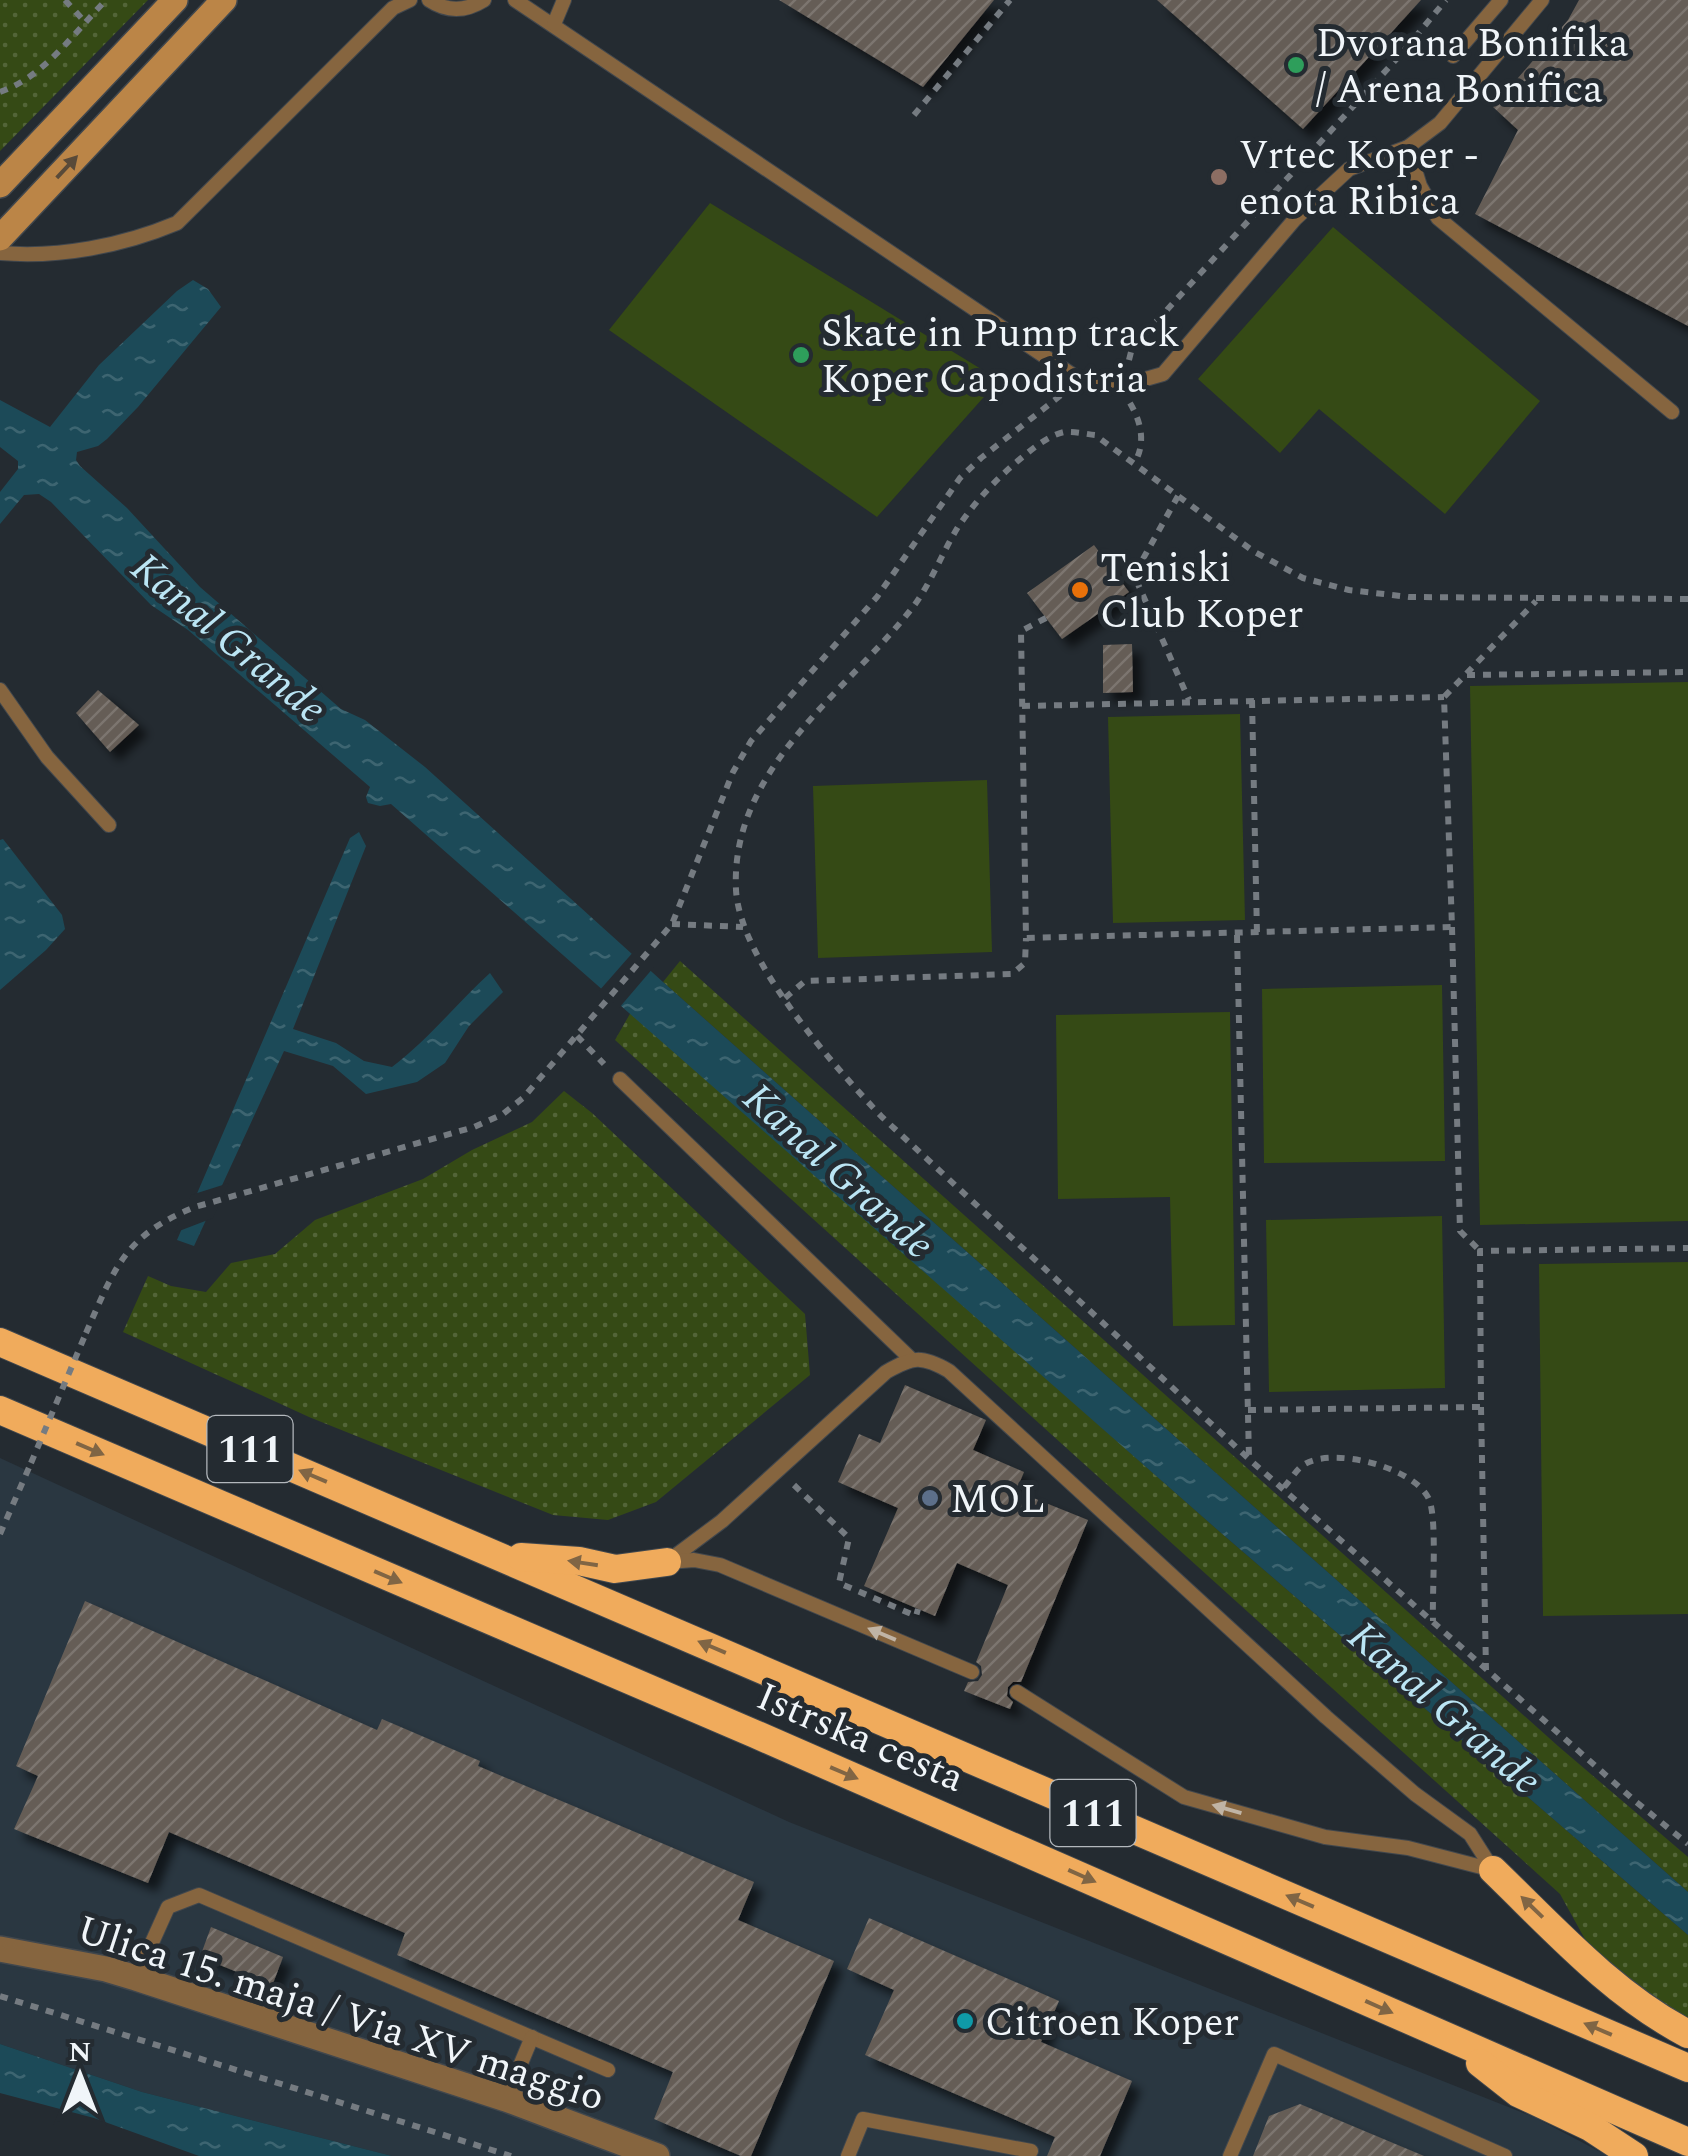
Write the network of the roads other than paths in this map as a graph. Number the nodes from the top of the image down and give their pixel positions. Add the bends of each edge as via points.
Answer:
1 (176, 0) edge
2 (224, 0) edge
3 (410, 0) edge
4 (429, 0) edge
5 (484, 0) edge
6 (515, 0) edge
7 (564, 0) edge
8 (1500, 0) edge
9 (1542, 0) edge
10 (554, 24) junction
11 (1453, 56) dead end
12 (1408, 146) junction
13 (0, 185) edge
14 (0, 238) edge
15 (0, 253) edge
16 (1672, 412) dead end
17 (0, 690) edge
18 (108, 826) dead end
19 (620, 1080) road end
20 (0, 1342) edge
21 (910, 1358) junction
22 (0, 1410) edge
23 (499, 1555) junction
24 (667, 1562) junction
25 (972, 1672) dead end
26 (1017, 1692) dead end
27 (1492, 1870) junction
28 (0, 1949) edge
29 (136, 1978) junction
30 (1688, 2034) edge
31 (532, 2037) junction
32 (1447, 2037) junction
33 (1688, 2068) edge
34 (608, 2070) dead end
35 (506, 2099) junction
36 (1688, 2142) edge
37 (657, 2156) edge
38 (848, 2156) edge
39 (1028, 2156) edge
40 (1230, 2156) edge
41 (1506, 2156) edge
42 (1634, 2156) edge

1 - 13 main road
14 -> 2 main road
3 - 15 lane via 393,8 176,223 137,240 50,254
4 - 5 lane via 460,10
6 - 10 lane
7 - 10 lane
8 - 11 lane
9 - 12 lane via 1440,123
10 - 12 lane via 1090,384 1128,384 1163,374 1294,219 1349,169
12 - 16 lane via 1438,218
17 - 18 lane via 47,758
19 - 21 lane
23 -> 20 highway, Istrska cesta / 111
21 - 24 lane
21 - 27 lane via 949,1371 1326,1717 1470,1834
22 -> 32 highway, Istrska cesta / 111
24 -> 23 highway via 616,1569
33 -> 23 highway, Istrska cesta / 111
25 -> 24 lane via 720,1564
27 -> 26 lane via 1325,1836 1184,1797
30 -> 27 highway via 1609,1982
28 - 29 street, Ulica 15. maja / Via XV maggio
29 - 31 lane via 168,1907 199,1895
29 - 35 street, Ulica 15. maja / Via XV maggio
31 - 34 lane
31 - 35 lane
32 - 36 highway, Istrska cesta / 111
32 - 42 highway via 1518,2093
35 - 37 street, Ulica 15. maja / Via XV maggio
38 - 39 lane via 864,2119 1031,2151
40 - 41 lane via 1274,2054

